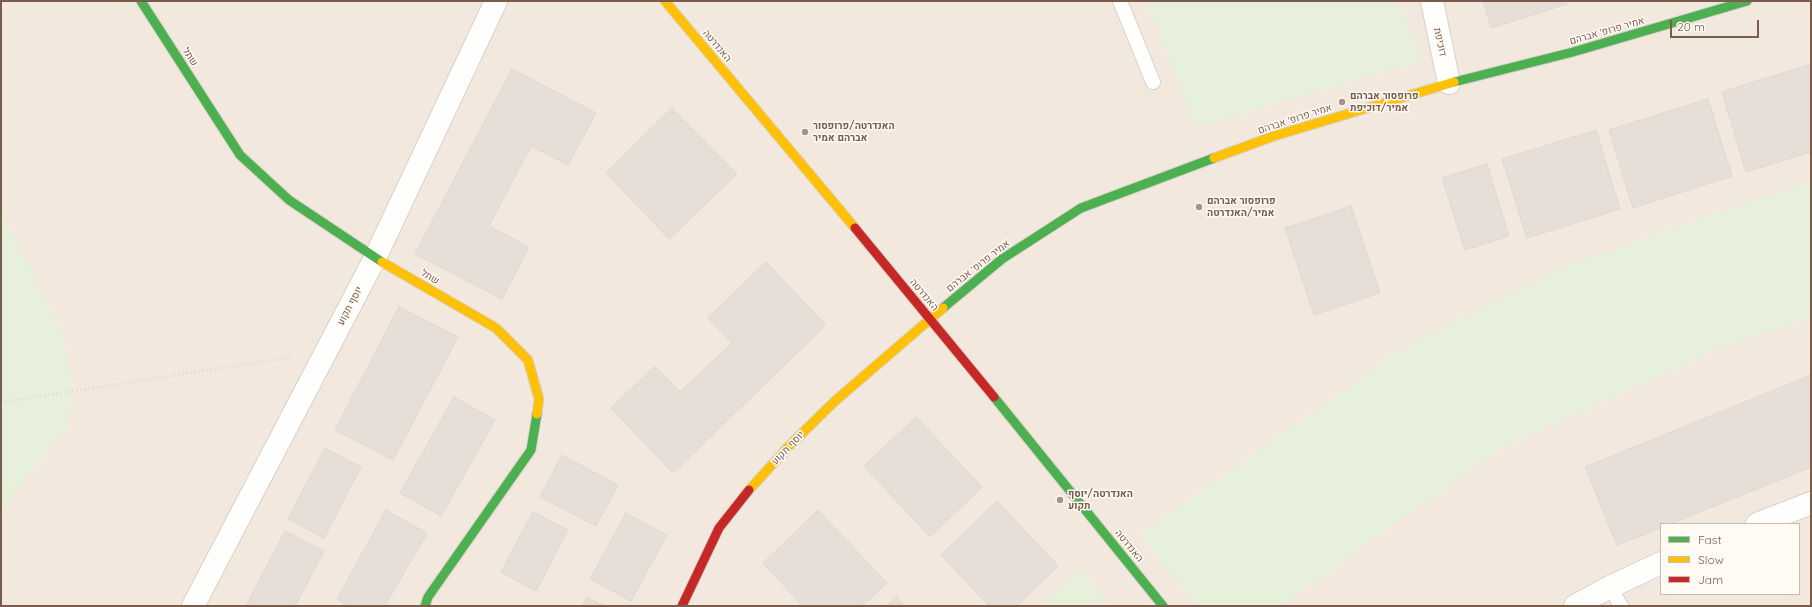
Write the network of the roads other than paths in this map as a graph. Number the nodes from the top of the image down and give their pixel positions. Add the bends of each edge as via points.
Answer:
1 (141, 1) edge
2 (496, 1) edge
3 (665, 1) edge
4 (1120, 1) edge
5 (1432, 1) edge
6 (1738, 2) edge
7 (1153, 82) dead end
8 (1449, 83) junction
9 (375, 258) junction
10 (930, 318) junction
11 (1811, 503) edge
12 (1760, 523) edge
13 (1660, 563) edge
14 (1610, 587) junction
15 (193, 606) edge
16 (425, 606) edge
17 (682, 606) edge
18 (1163, 606) edge
19 (1575, 606) edge
20 (1621, 606) edge

1 - 9 street, שתל via 240,154 289,200
2 - 9 street, יוסף תקוע
3 - 10 street, האנדרטה
4 - 7 lane
5 - 8 street, דוכיפת
6 - 8 street, אמיר פרופ' אברהם via 1573,52
8 - 10 street, אמיר פרופ' אברהם via 1274,136 1081,208 1002,259
9 - 15 street, יוסף תקוע
9 - 16 street, שתל via 496,328 528,360 540,399 531,450 428,597
10 - 17 street, יוסף תקוע via 835,401 788,446 754,484 719,528
10 - 18 street, האנדרטה
11 - 12 street
13 - 14 street
14 - 19 street
14 - 20 lane

